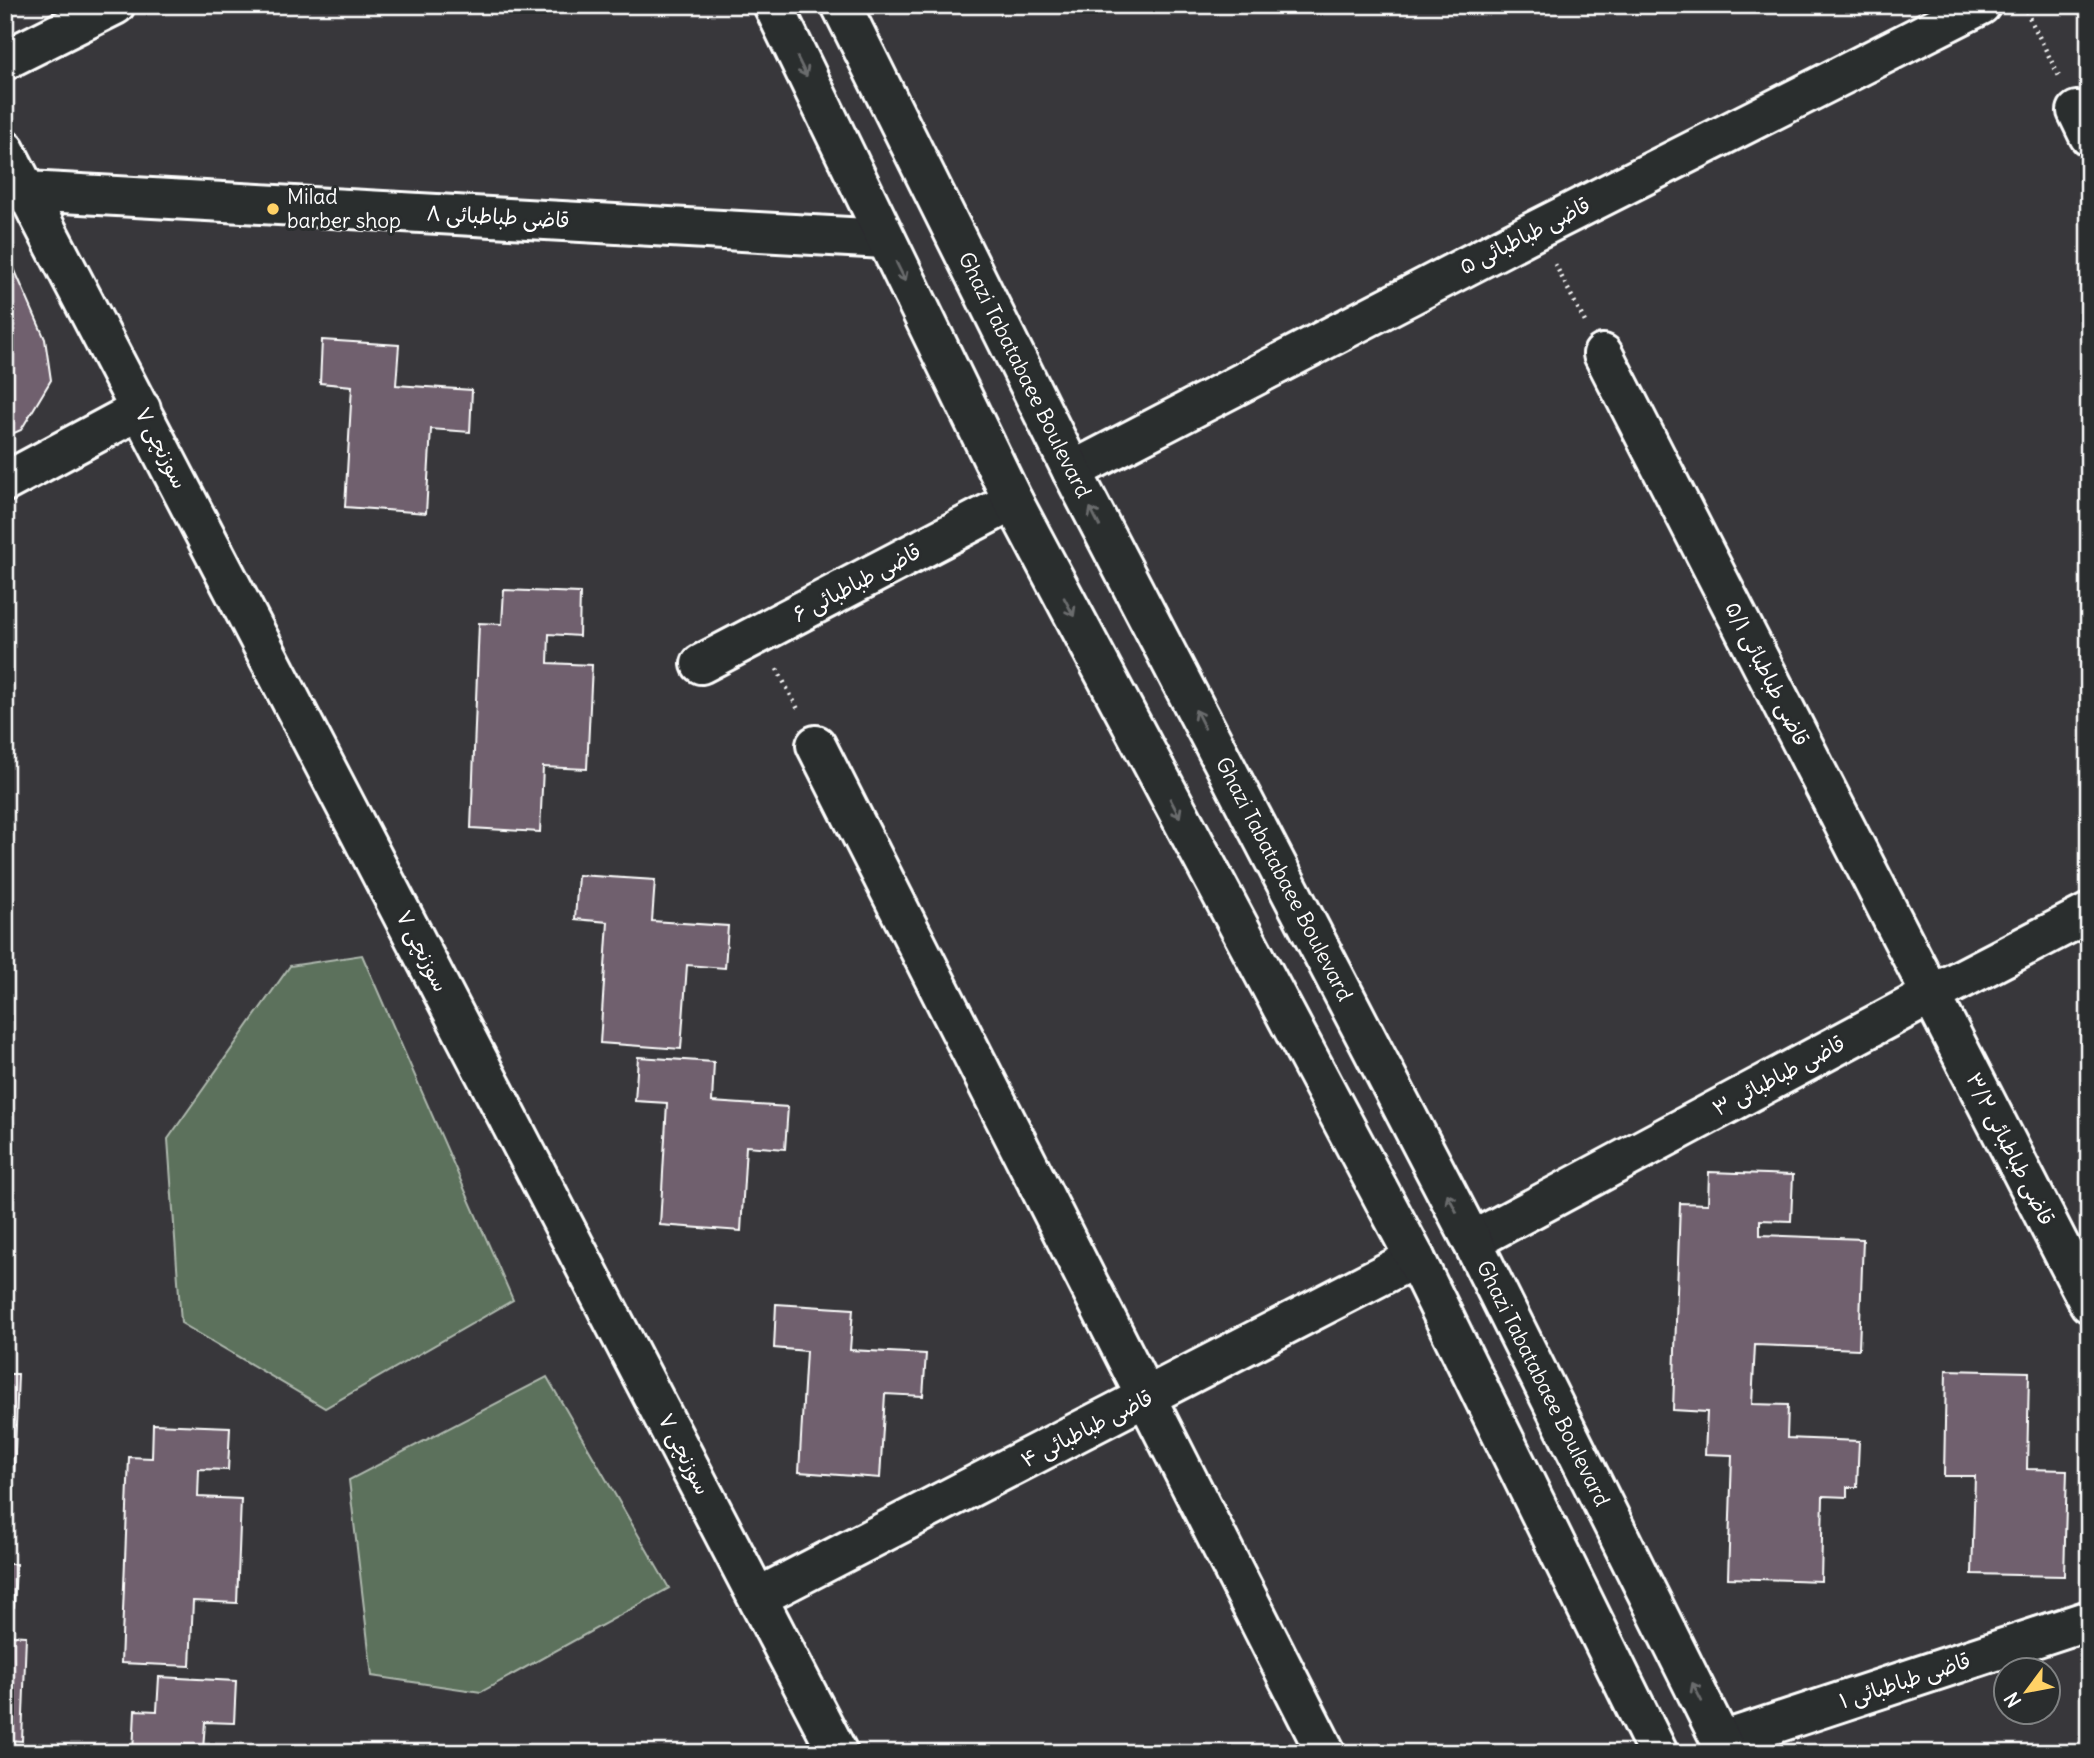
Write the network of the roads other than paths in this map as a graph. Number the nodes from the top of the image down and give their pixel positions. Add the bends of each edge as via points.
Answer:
1 (115, 5) edge
2 (773, 5) edge
3 (841, 5) edge
4 (1980, 5) edge
5 (5, 60) edge
6 (5, 149) edge
7 (27, 191) junction
8 (885, 239) junction
9 (1603, 354) road end
10 (141, 409) junction
11 (1072, 471) junction
12 (5, 482) edge
13 (1013, 501) junction
14 (701, 664) dead end
15 (816, 745) road end
16 (2089, 913) edge
17 (1931, 995) junction
18 (1472, 1241) junction
19 (1415, 1258) junction
20 (2089, 1303) edge
21 (1147, 1398) junction
22 (758, 1597) junction
23 (2089, 1620) edge
24 (1724, 1747) edge
25 (838, 1753) edge
26 (1326, 1753) edge
27 (1658, 1753) edge

1 - 5 street
2 -> 8 street
3 - 11 street, Ghazi Tabatabaee Boulevard
4 - 11 street, قاضی طباطبائی ۵
6 - 7 street, سوزنچی ۷
7 - 8 street, قاضی طباطبائی ۸
7 - 10 street, سوزنچی ۷
8 -> 13 street
9 - 17 street, قاضی طباطبائی ۵/۱
10 - 12 street
10 - 22 street, سوزنچی ۷
18 -> 11 street, Ghazi Tabatabaee Boulevard
13 - 14 street, قاضی طباطبائی ۶
13 -> 19 street
15 - 21 street
16 - 17 street, قاضی طباطبائی ۳
17 - 18 street, قاضی طباطبائی ۳
17 - 20 street, قاضی طباطبائی ۳/۲
24 -> 18 street, Ghazi Tabatabaee Boulevard
19 - 21 street, قاضی طباطبائی ۴
19 - 27 street
21 - 22 street, قاضی طباطبائی ۴
21 - 26 street
22 - 25 street, سوزنچی ۷
23 - 24 street, قاضی طباطبائی ۱

